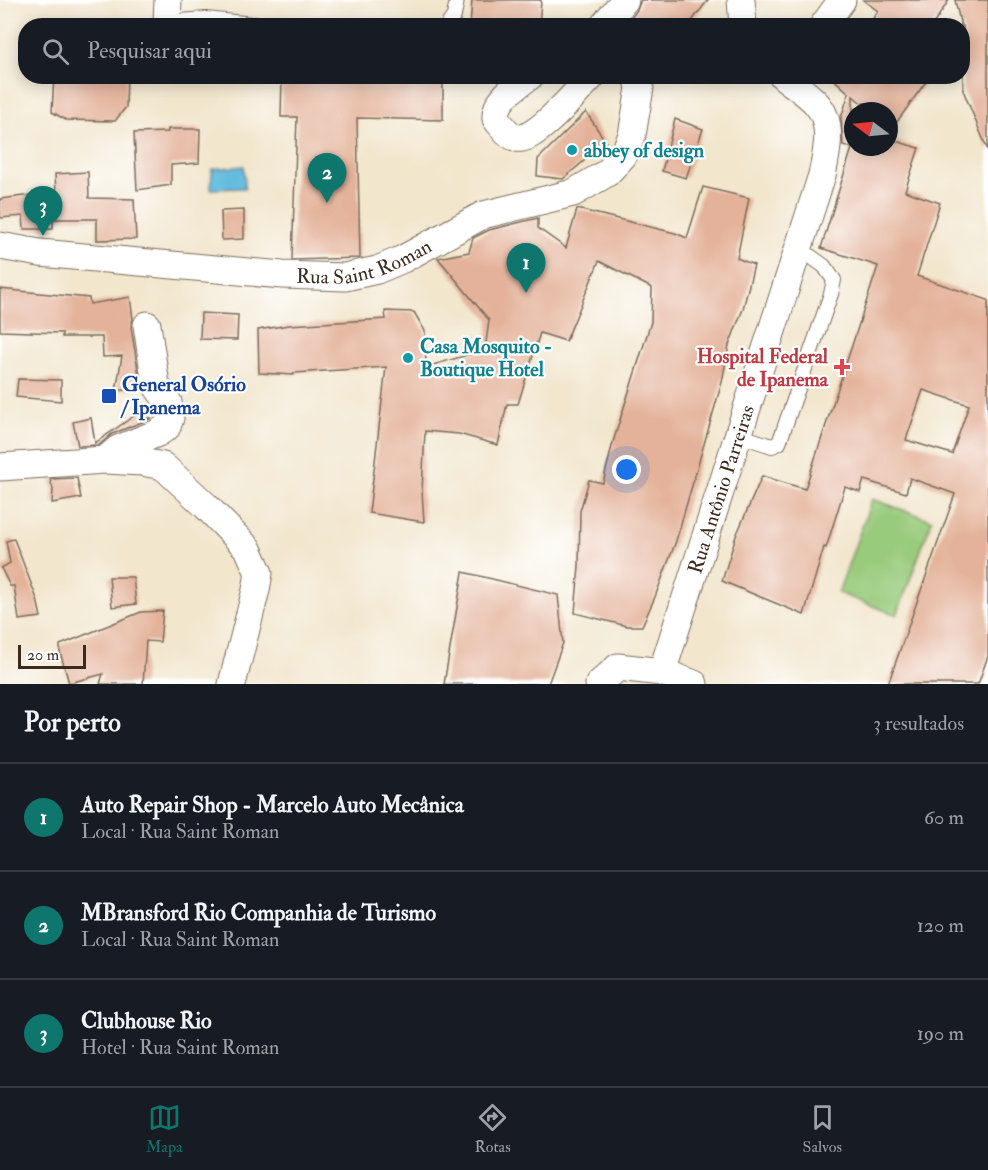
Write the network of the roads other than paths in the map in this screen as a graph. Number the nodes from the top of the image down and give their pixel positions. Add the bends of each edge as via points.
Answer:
1 (457, 0) edge
2 (626, 0) edge
3 (741, 0) edge
4 (842, 0) edge
5 (167, 11) edge
6 (201, 18) edge
7 (453, 18) edge
8 (610, 18) edge
9 (742, 18) edge
10 (830, 18) edge
11 (519, 84) edge
12 (584, 84) edge
13 (639, 84) edge
14 (793, 84) edge
15 (0, 246) edge
16 (798, 248) junction
17 (147, 326) dead end
18 (738, 435) junction
19 (105, 460) junction
20 (0, 467) edge
21 (662, 672) junction
22 (232, 684) edge
23 (599, 684) edge
24 (694, 684) edge

1 - 7 lane
2 - 8 street
3 - 9 street
4 - 10 street
5 - 6 lane
11 - 12 street via 496,110 496,119 518,138 529,138
13 - 15 street, Rua Saint Roman via 632,135 623,156 606,173 573,193 483,215 377,270 345,277 282,275 40,254
14 - 16 street, Rua Antônio Parreiras via 817,104 828,135 822,175
16 - 18 street, Rua Antônio Parreiras
16 - 18 lane via 824,266 834,280 831,294 779,443 772,446
17 - 19 street via 156,386 168,402 170,418 167,427 158,433 118,449
18 - 21 street, Rua Antônio Parreiras
19 - 20 street
19 - 22 street via 163,466 248,549 259,573
21 - 23 street via 618,667
21 - 24 street

